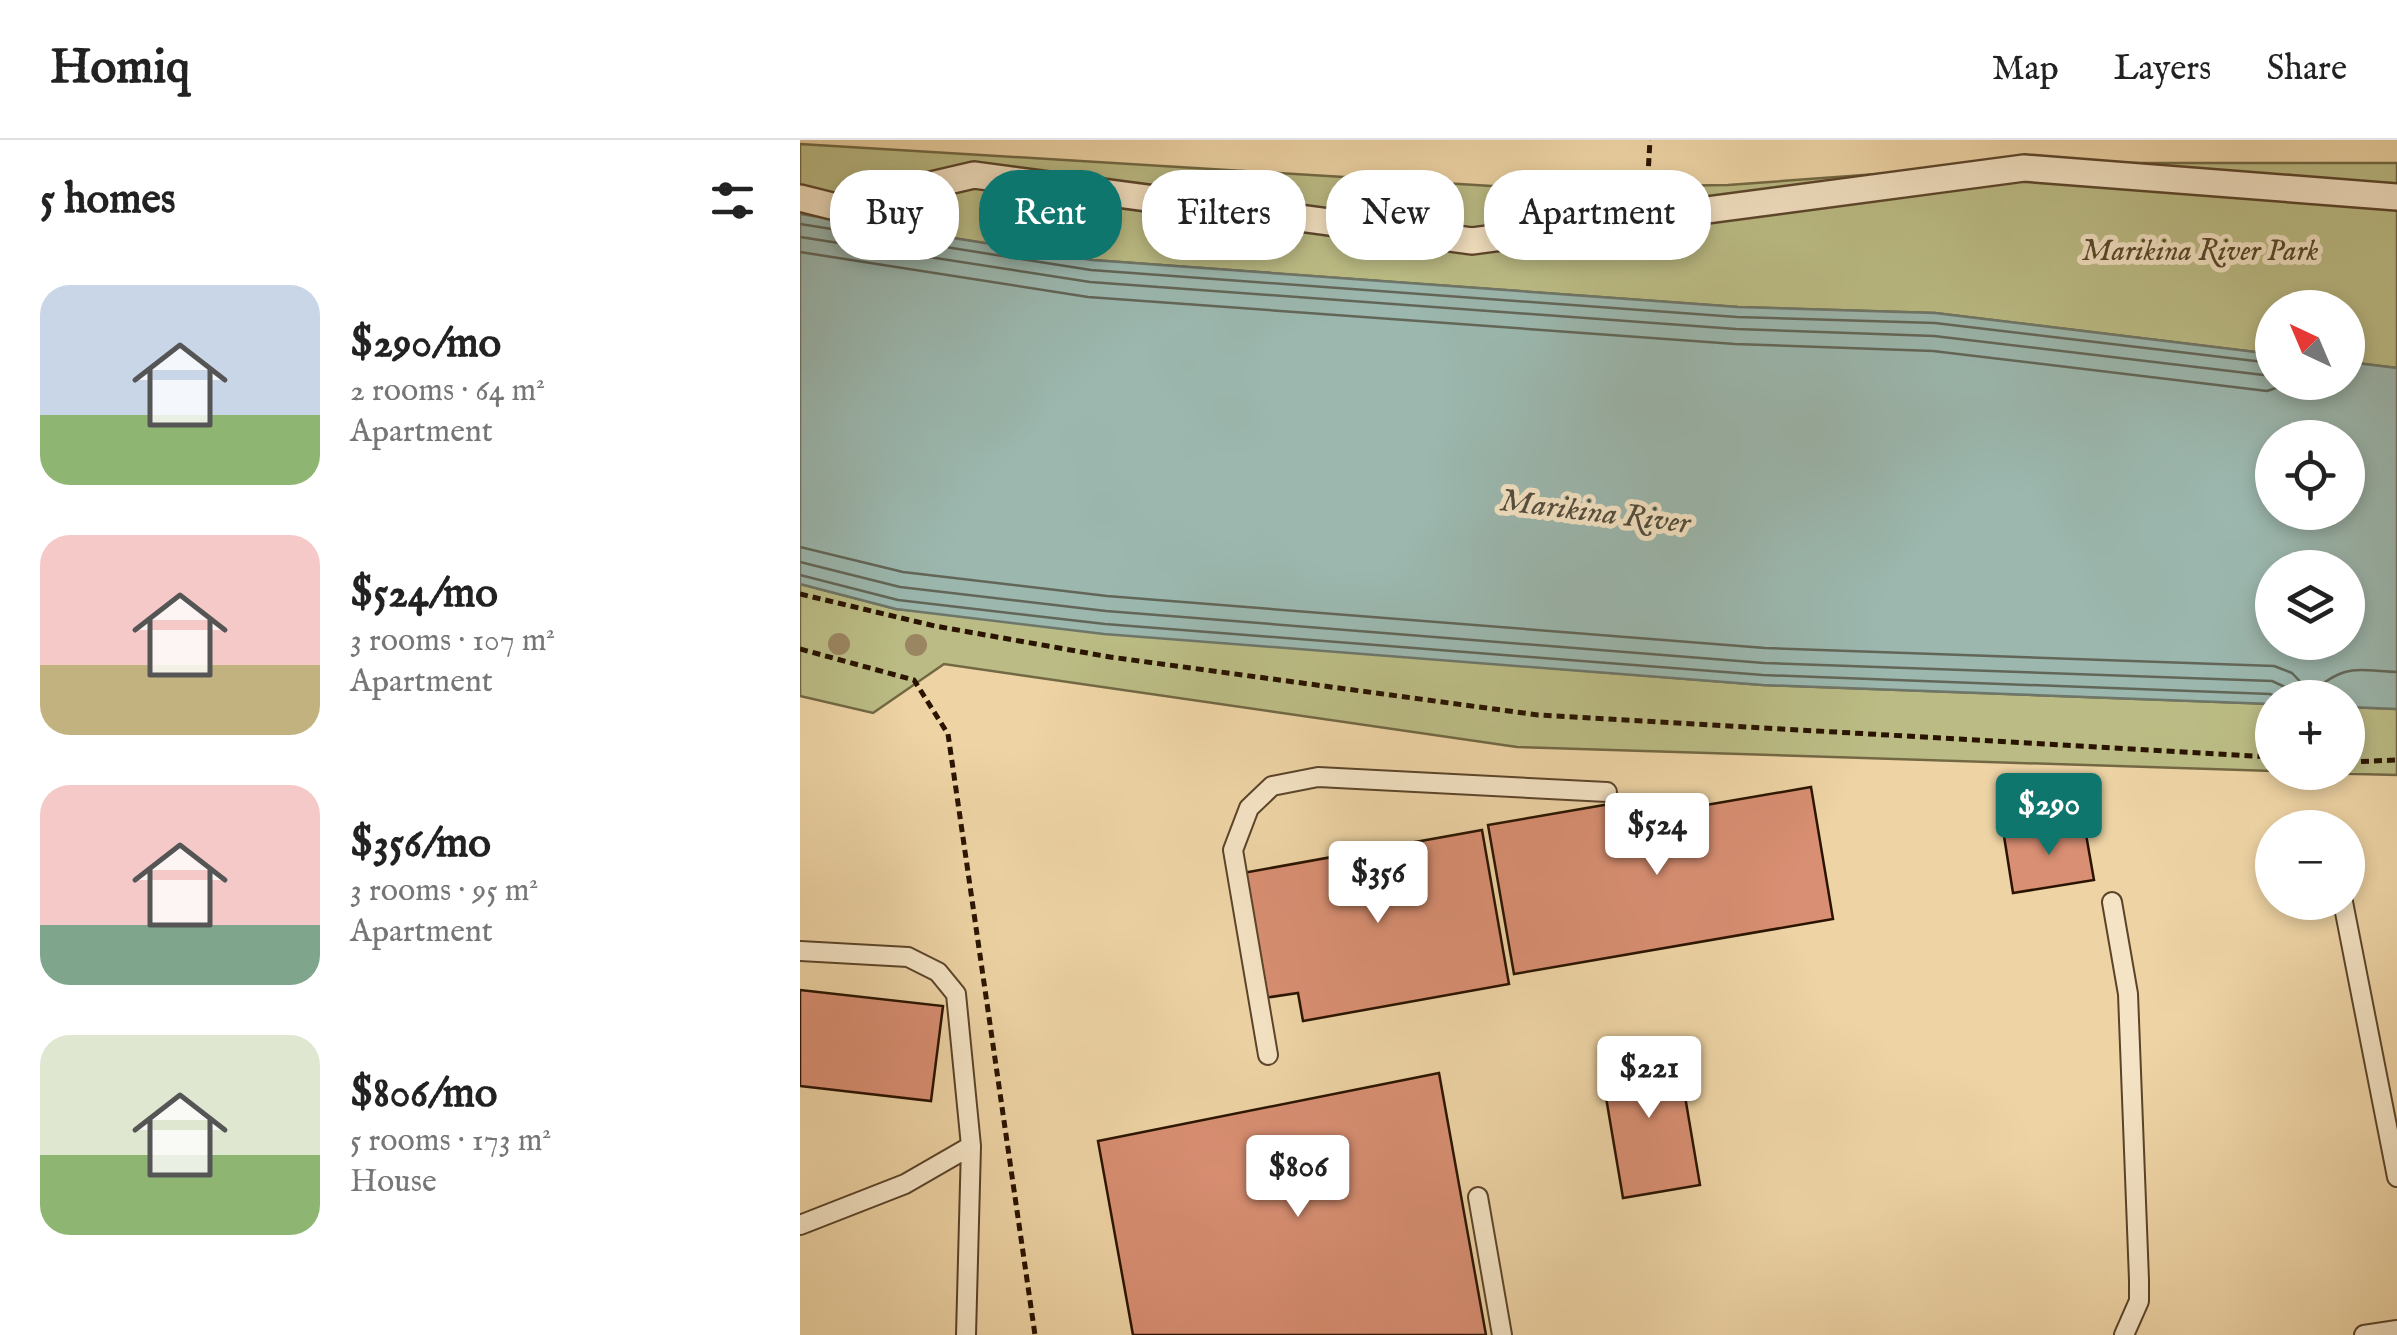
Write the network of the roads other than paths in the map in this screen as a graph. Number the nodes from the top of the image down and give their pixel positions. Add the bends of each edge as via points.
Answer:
1 (2397, 197) edge
2 (800, 198) edge
3 (1607, 792) dead end
4 (2112, 902) dead end
5 (2346, 920) edge
6 (800, 951) edge
7 (1268, 1056) dead end
8 (971, 1146) junction
9 (2397, 1177) edge
10 (1478, 1197) dead end
11 (800, 1225) edge
12 (2397, 1330) edge
13 (966, 1335) edge
14 (1502, 1335) edge
15 (2124, 1335) edge
16 (2364, 1335) edge

1 - 2 street via 2024,168 1472,240 974,175 836,207
3 - 7 lane via 1318,778 1272,786 1249,808 1234,850
4 - 15 lane via 2128,994 2139,1300
5 - 9 lane
6 - 8 lane via 908,957 938,972 956,994
8 - 11 lane via 905,1184
8 - 13 lane
10 - 14 lane
12 - 16 lane

